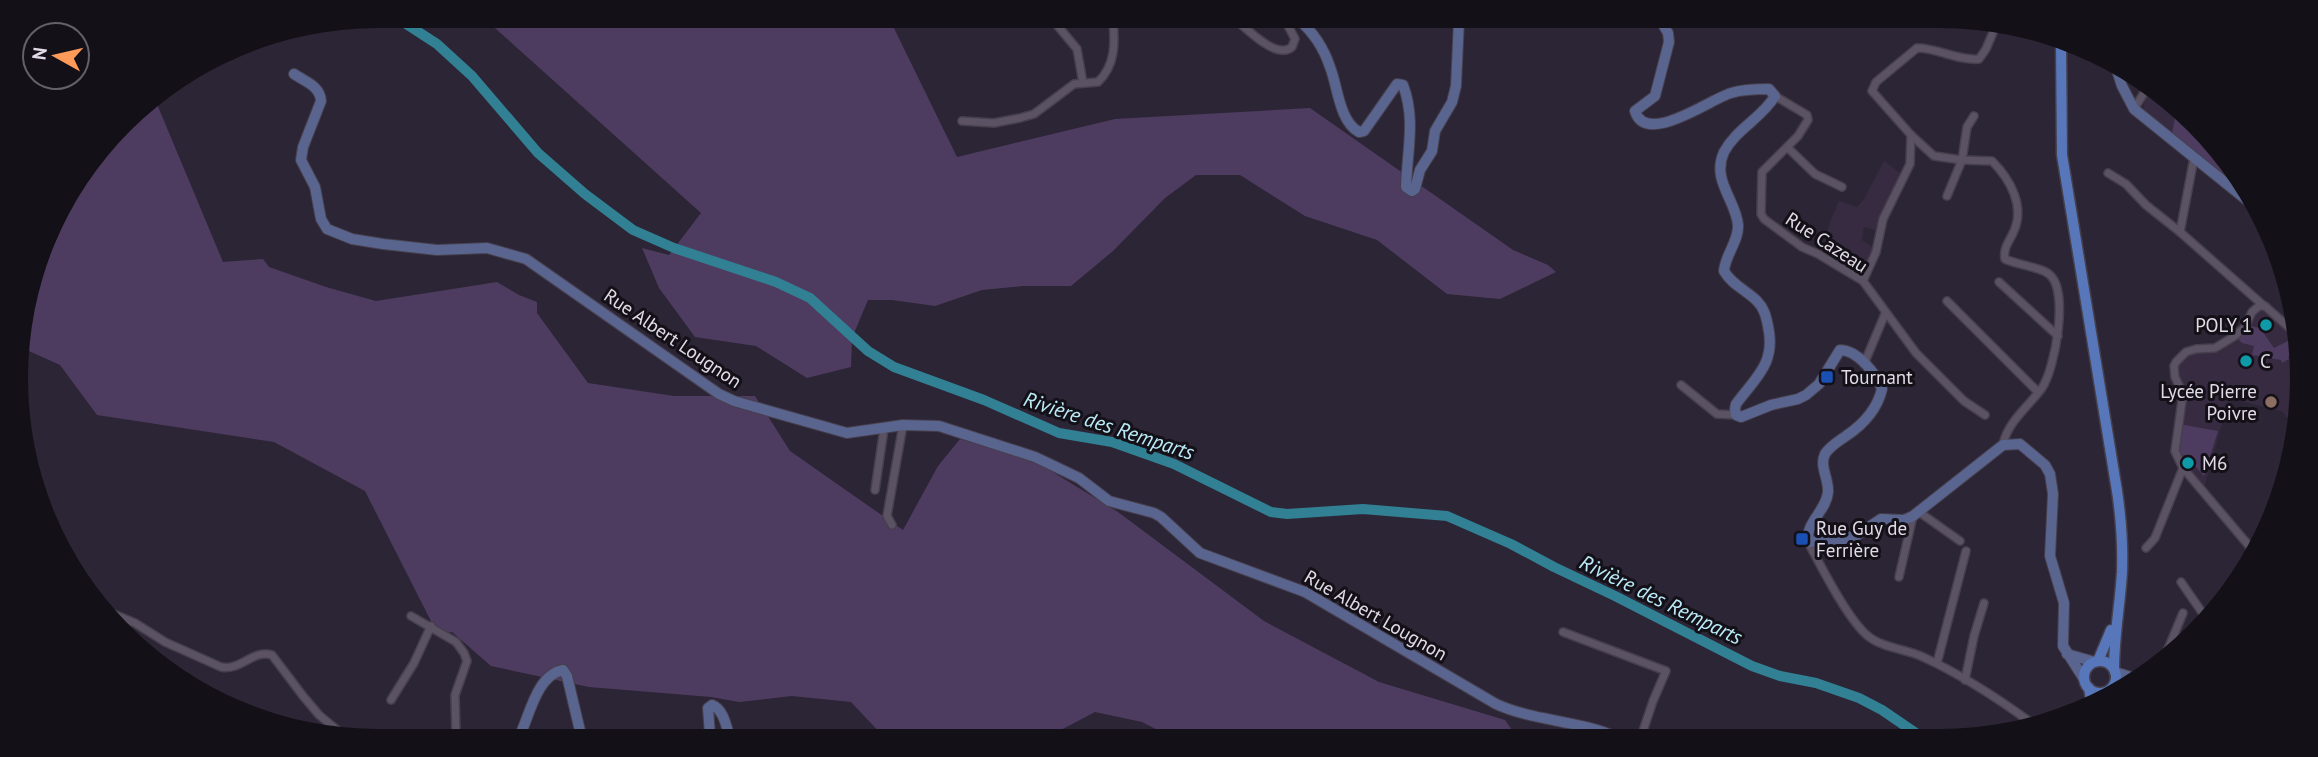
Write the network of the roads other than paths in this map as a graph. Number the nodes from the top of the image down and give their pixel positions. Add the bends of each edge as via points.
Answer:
1 (1057, 28) edge
2 (1113, 28) edge
3 (1245, 28) edge
4 (1289, 28) edge
5 (1306, 28) edge
6 (1460, 28) edge
7 (1665, 28) edge
8 (1993, 32) edge
9 (2061, 50) edge
10 (294, 75) dead end
11 (2119, 78) edge
12 (1083, 83) junction
13 (2144, 94) edge
14 (1775, 96) junction
15 (2134, 109) junction
16 (1974, 116) dead end
17 (962, 121) dead end
18 (1911, 135) junction
19 (1788, 148) junction
20 (2194, 158) junction
21 (1962, 160) junction
22 (2108, 173) dead end
23 (1842, 187) dead end
24 (2236, 191) edge
25 (1947, 196) dead end
26 (2180, 232) junction
27 (1863, 281) junction
28 (1999, 282) dead end
29 (1947, 301) dead end
30 (2265, 306) junction
31 (1885, 314) junction
32 (2286, 324) edge
33 (2058, 336) junction
34 (1864, 364) junction
35 (1681, 385) dead end
36 (2038, 392) junction
37 (1736, 415) junction
38 (1984, 415) dead end
39 (903, 425) junction
40 (884, 429) junction
41 (2003, 445) junction
42 (2183, 468) junction
43 (875, 490) dead end
44 (1916, 514) junction
45 (892, 525) dead end
46 (1960, 541) dead end
47 (1808, 542) junction
48 (2248, 545) edge
49 (2146, 548) dead end
50 (1966, 551) dead end
51 (1899, 578) dead end
52 (2181, 582) dead end
53 (1984, 603) dead end
54 (2118, 610) junction
55 (2201, 612) edge
56 (2183, 613) dead end
57 (411, 616) dead end
58 (123, 618) edge
59 (431, 626) junction
60 (1563, 632) dead end
61 (2172, 641) edge
62 (2067, 653) junction
63 (2097, 662) junction
64 (1937, 663) junction
65 (2115, 670) junction
66 (2127, 675) edge
67 (1965, 680) junction
68 (2116, 682) edge
69 (2086, 684) junction
70 (2098, 692) edge
71 (2089, 696) edge
72 (391, 700) dead end
73 (2025, 718) edge
74 (333, 726) edge
75 (454, 729) edge
76 (522, 729) edge
77 (580, 729) edge
78 (710, 729) edge
79 (727, 729) edge
80 (1594, 729) edge
81 (1644, 729) edge

1 - 12 street via 1077,50
2 - 12 street via 1111,64 1098,82
3 - 4 street via 1284,52 1295,39
5 - 6 street via 1323,50 1345,114 1359,132 1397,85 1403,85 1411,139 1406,187 1412,191 1432,151 1435,131 1452,102
7 - 14 street via 1669,42 1655,96 1635,111 1640,120 1659,124 1746,90 1769,89
8 - 18 street via 1979,59 1917,48 1876,82 1872,91
9 - 54 main road via 2062,155 2120,516
10 - 40 street, Rue Albert Lougnon via 320,93 301,159 327,229 383,244 437,250 487,248 514,254 719,394 848,433
11 - 15 street
12 - 17 street via 1065,88 1034,114 994,123
13 - 15 street
14 - 19 street, Rue Cazeau via 1807,116
14 - 37 street via 1736,136 1722,158 1723,186 1738,229 1724,271 1761,305 1770,344 1769,360 1736,404
15 - 20 street
16 - 21 street via 1967,127
18 - 21 street via 1934,156
18 - 27 street via 1910,164 1883,219 1876,253
19 - 23 street via 1815,174
19 - 27 street, Rue Cazeau via 1762,172 1761,214 1802,247
20 - 24 street
20 - 26 street
21 - 25 street
21 - 33 street via 1992,161 2010,183 2018,221 2005,247 2005,259 2051,276 2059,303
22 - 26 street
26 - 30 street
27 - 31 street, Rue Cazeau
28 - 33 street
29 - 36 street
30 - 32 street
30 - 42 street via 2256,307 2245,327 2216,348 2186,352 2176,362 2175,377 2183,398 2175,451
31 - 34 street
31 - 38 street, Rue Cazeau via 1916,353
33 - 36 street via 2051,371
34 - 37 street via 1850,351 1840,350 1806,396
34 - 47 street via 1880,383 1880,397 1861,425 1826,452 1823,464 1829,493 1809,528
35 - 37 street via 1717,414
36 - 41 street via 2005,434
39 - 40 street, Rue Albert Lougnon
39 - 45 street via 887,516
39 - 80 street, Rue Albert Lougnon via 939,426 1035,457 1079,478 1109,501 1161,517 1199,553 1305,592 1496,704
40 - 43 street
41 - 44 street
41 - 62 street via 2020,444 2050,474 2050,556 2062,591
42 - 48 street
42 - 49 street via 2155,538
44 - 46 street
44 - 47 street via 1904,520 1881,519 1844,539
44 - 51 street
47 - 64 street via 1868,636
50 - 64 street
52 - 55 street
53 - 67 street
54 - 63 main road
54 - 65 main road
56 - 61 street
57 - 59 street
58 - 74 street via 229,669 258,654 272,655
59 - 72 street
59 - 75 street via 456,642 467,662 455,695
60 - 81 street via 1666,671
62 - 63 street
62 - 69 street
63 - 65 main road via 2108,663
63 - 69 main road via 2086,669
64 - 67 street
65 - 66 street
65 - 68 main road
67 - 73 street
69 - 70 main road
69 - 71 main road
76 - 77 street via 547,680 563,670
78 - 79 street via 708,708 712,705 721,712

